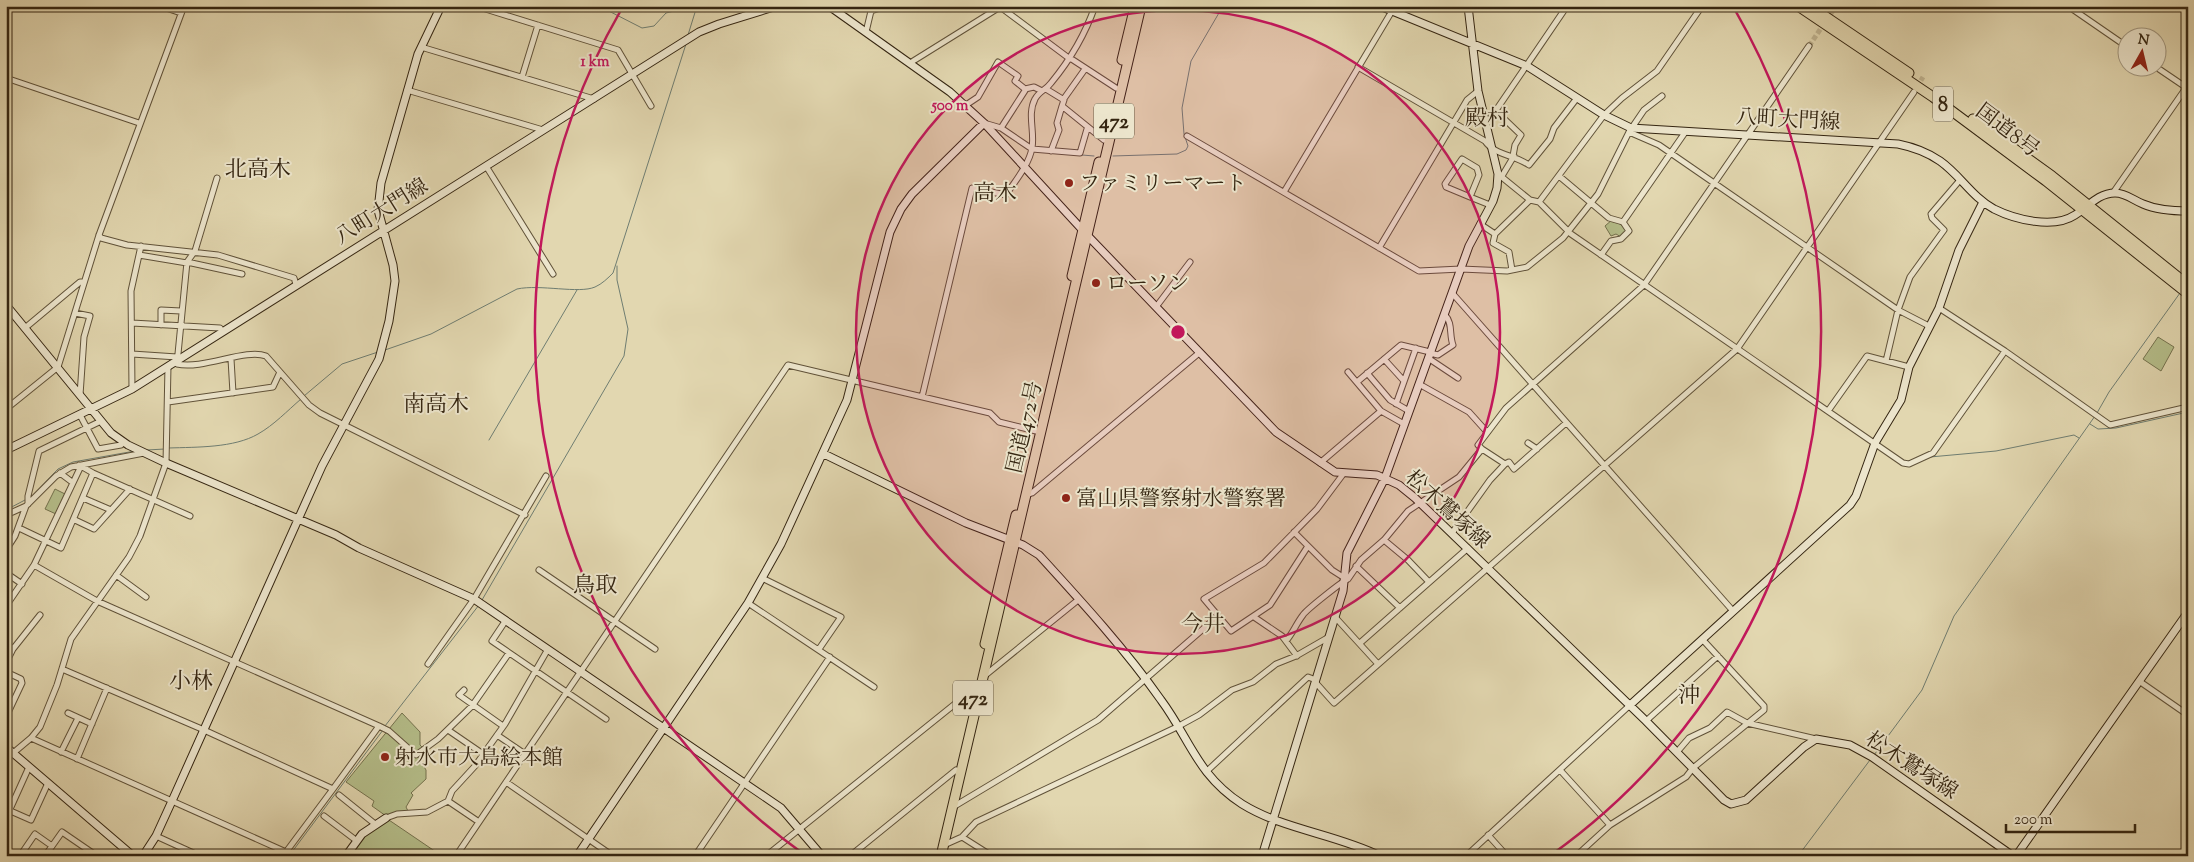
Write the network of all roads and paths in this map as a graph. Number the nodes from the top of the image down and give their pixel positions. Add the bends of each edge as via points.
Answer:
1 (160, 6) edge
2 (184, 6) edge
3 (441, 6) edge
4 (476, 6) edge
5 (777, 6) edge
6 (829, 6) edge
7 (886, 6) edge
8 (1095, 6) edge
9 (1134, 6) edge
10 (1141, 6) edge
11 (1380, 6) edge
12 (1468, 6) edge
13 (1567, 6) edge
14 (1702, 6) edge
15 (1798, 6) edge
16 (1810, 6) edge
17 (2068, 6) edge
18 (999, 7) edge
19 (1392, 11) junction
20 (181, 13) junction
21 (538, 25) junction
22 (866, 32) junction
23 (2116, 39) edge
24 (1473, 43) junction
25 (1809, 46) tunnel mouth
26 (421, 47) junction
27 (1070, 59) junction
28 (910, 64) junction
29 (1527, 66) junction
30 (1358, 67) junction
31 (1085, 69) junction
32 (2166, 73) edge
33 (632, 75) junction
34 (522, 77) junction
35 (6, 78) edge
36 (2187, 87) edge
37 (1026, 88) junction
38 (1116, 88) junction
39 (407, 90) junction
40 (1044, 90) junction
41 (1478, 91) junction
42 (1914, 92) tunnel mouth
43 (1662, 96) dead end
44 (1577, 98) junction
45 (594, 99) junction
46 (1063, 103) junction
47 (966, 105) junction
48 (651, 106) dead end
49 (1496, 111) junction
50 (1604, 115) junction
51 (139, 123) junction
52 (984, 123) junction
53 (1453, 124) junction
54 (1485, 126) junction
55 (1001, 128) junction
56 (1087, 129) junction
57 (543, 130) junction
58 (1630, 130) junction
59 (1687, 130) junction
60 (1749, 134) junction
61 (1187, 136) dead end
62 (1104, 140) junction
63 (1879, 142) junction
64 (1032, 149) junction
65 (1490, 150) junction
66 (1051, 151) junction
67 (1671, 153) junction
68 (1513, 156) junction
69 (486, 166) junction
70 (1025, 167) junction
71 (1500, 175) junction
72 (1560, 176) junction
73 (217, 178) dead end
74 (1960, 180) junction
75 (1715, 184) junction
76 (1284, 192) junction
77 (2113, 193) junction
78 (1470, 197) junction
79 (1530, 200) junction
80 (1539, 202) junction
81 (1984, 202) junction
82 (1591, 203) junction
83 (1490, 205) junction
84 (2085, 207) junction
85 (2188, 210) edge
86 (1623, 222) junction
87 (1480, 224) junction
88 (382, 231) junction
89 (1568, 231) junction
90 (1085, 233) junction
91 (1495, 234) junction
92 (98, 235) junction
93 (140, 246) junction
94 (1379, 248) junction
95 (1806, 248) junction
96 (196, 251) junction
97 (139, 255) junction
98 (1601, 255) junction
99 (1190, 262) dead end
100 (187, 263) junction
101 (1461, 269) junction
102 (1512, 270) junction
103 (242, 274) dead end
104 (553, 274) dead end
105 (84, 282) junction
106 (296, 284) junction
107 (2182, 284) edge
108 (1644, 285) junction
109 (1453, 294) junction
110 (2188, 294) edge
111 (6, 305) edge
112 (1156, 307) junction
113 (1939, 308) junction
114 (1898, 310) junction
115 (181, 311) junction
116 (75, 313) junction
117 (1445, 316) junction
118 (132, 323) junction
119 (161, 325) junction
120 (180, 326) junction
121 (1929, 326) junction
122 (25, 328) junction
123 (222, 331) junction
124 (1416, 348) junction
125 (1737, 349) junction
126 (2005, 351) junction
127 (1199, 352) junction
128 (132, 354) junction
129 (1430, 354) junction
130 (177, 358) junction
131 (231, 359) junction
132 (1384, 359) junction
133 (1886, 361) junction
134 (168, 365) junction
135 (1909, 367) junction
136 (58, 368) junction
137 (280, 372) junction
138 (1348, 372) dead end
139 (1367, 374) junction
140 (1458, 378) dead end
141 (853, 380) junction
142 (1404, 381) junction
143 (1357, 382) junction
144 (1419, 384) junction
145 (1533, 384) junction
146 (132, 389) junction
147 (233, 393) junction
148 (80, 395) junction
149 (922, 397) junction
150 (168, 402) junction
151 (1396, 404) junction
152 (2188, 407) edge
153 (92, 409) junction
154 (6, 410) edge
155 (1381, 411) junction
156 (1409, 411) junction
157 (1828, 411) junction
158 (80, 415) junction
159 (101, 421) junction
160 (1566, 423) junction
161 (344, 424) junction
162 (1404, 424) junction
163 (87, 428) junction
164 (1036, 431) junction
165 (1487, 432) junction
166 (124, 442) junction
167 (1528, 443) dead end
168 (1875, 443) junction
169 (1482, 449) junction
170 (1537, 449) junction
171 (6, 450) edge
172 (145, 453) junction
173 (824, 454) junction
174 (166, 463) junction
175 (1319, 463) junction
176 (1505, 464) junction
177 (80, 465) junction
178 (1606, 466) junction
179 (60, 473) junction
180 (93, 473) junction
181 (1344, 474) junction
182 (546, 476) dead end
183 (1385, 478) junction
184 (72, 482) junction
185 (130, 489) junction
186 (1026, 495) junction
187 (83, 498) junction
188 (153, 500) junction
189 (1421, 504) junction
190 (27, 505) junction
191 (111, 510) junction
192 (525, 515) junction
193 (6, 516) edge
194 (190, 516) dead end
195 (75, 520) junction
196 (297, 520) junction
197 (19, 528) junction
198 (1294, 532) junction
199 (1452, 533) junction
200 (46, 540) junction
201 (1384, 540) junction
202 (1013, 541) junction
203 (1308, 546) junction
204 (1468, 548) junction
205 (6, 550) edge
206 (34, 564) junction
207 (1356, 566) junction
208 (1488, 568) junction
209 (539, 570) dead end
210 (6, 573) edge
211 (116, 575) junction
212 (762, 578) junction
213 (1343, 578) junction
214 (1429, 582) junction
215 (22, 584) junction
216 (146, 597) dead end
217 (474, 599) junction
218 (1078, 600) junction
219 (97, 601) junction
220 (748, 602) junction
221 (6, 606) edge
222 (1400, 608) junction
223 (1733, 611) junction
224 (2188, 612) edge
225 (40, 615) dead end
226 (1218, 616) junction
227 (1254, 616) junction
228 (1335, 617) junction
229 (506, 620) junction
230 (615, 621) junction
231 (1329, 637) junction
232 (1702, 639) junction
233 (1286, 641) junction
234 (1360, 643) junction
235 (6, 644) edge
236 (14, 649) junction
237 (548, 649) junction
238 (655, 649) dead end
239 (819, 649) junction
240 (509, 653) junction
241 (1296, 656) junction
242 (1718, 656) junction
243 (830, 658) junction
244 (235, 662) junction
245 (6, 663) edge
246 (428, 664) dead end
247 (1378, 664) junction
248 (62, 669) junction
249 (534, 670) junction
250 (580, 671) junction
251 (6, 672) edge
252 (983, 677) junction
253 (1145, 680) junction
254 (1316, 681) junction
255 (2139, 681) junction
256 (874, 686) dead end
257 (976, 687) junction
258 (107, 688) junction
259 (464, 690) dead end
260 (566, 692) junction
261 (472, 706) junction
262 (1629, 706) junction
263 (68, 713) dead end
264 (2188, 715) edge
265 (6, 717) edge
266 (78, 718) junction
267 (606, 719) dead end
268 (1646, 721) junction
269 (1747, 723) junction
270 (92, 724) junction
271 (378, 726) junction
272 (503, 726) junction
273 (1177, 726) junction
274 (665, 728) junction
275 (204, 730) junction
276 (448, 730) junction
277 (497, 735) junction
278 (31, 738) junction
279 (1816, 739) junction
280 (6, 747) edge
281 (61, 752) junction
282 (1677, 752) junction
283 (14, 754) junction
284 (482, 754) junction
285 (525, 754) junction
286 (6, 759) edge
287 (77, 759) junction
288 (29, 767) junction
289 (1693, 768) junction
290 (956, 770) junction
291 (1560, 770) junction
292 (1206, 772) junction
293 (506, 782) junction
294 (48, 783) junction
295 (745, 783) junction
296 (333, 789) junction
297 (339, 796) dead end
298 (172, 801) junction
299 (448, 801) junction
300 (953, 807) junction
301 (8, 810) edge
302 (324, 816) dead end
303 (6, 818) edge
304 (386, 818) joint
305 (1274, 819) junction
306 (479, 822) junction
307 (375, 824) junction
308 (1610, 824) junction
309 (800, 828) junction
310 (1488, 835) junction
311 (156, 836) junction
312 (962, 837) junction
313 (588, 839) junction
314 (356, 841) junction
315 (944, 845) junction
316 (48, 851) edge
317 (6, 853) edge
318 (284, 854) edge
319 (10, 856) edge
320 (20, 856) edge
321 (56, 856) edge
322 (97, 856) edge
323 (133, 856) edge
324 (143, 856) edge
325 (200, 856) edge
326 (346, 856) edge
327 (456, 856) edge
328 (577, 856) edge
329 (613, 856) edge
330 (695, 856) edge
331 (766, 856) edge
332 (822, 856) edge
333 (850, 856) edge
334 (936, 856) edge
335 (941, 856) edge
336 (992, 856) edge
337 (1262, 856) edge
338 (1380, 856) edge
339 (1466, 856) edge
340 (1507, 856) edge
341 (1576, 856) edge
342 (2015, 856) edge

1 - 20 street
2 - 20 street
3 - 26 street
4 - 21 street
5 - 33 street, 八町大門線 via 699,32
6 - 22 street, 松木鷲塚線
7 - 22 street via 871,10
8 - 27 street
9 - 38 highway, 国道472号 / 472
10 - 90 highway, 国道472号 / 472
11 - 19 street, 八町大門線
12 - 24 street
13 - 29 street
14 - 50 street via 1658,71
15 - 84 highway, 国道8号 / 8 via 1933,97
16 - 84 highway, 国道8号 / 8 via 1985,128
17 - 23 street
18 - 27 street
18 - 28 street
19 - 24 street, 八町大門線
19 - 30 street
20 - 51 street
21 - 33 street via 618,50
21 - 34 street
22 - 28 street, 松木鷲塚線
24 - 29 street, 八町大門線
24 - 41 street
25 - 60 street
26 - 34 street
26 - 39 street
27 - 31 street
27 - 40 street
28 - 47 street, 松木鷲塚線
29 - 44 street, 八町大門線
29 - 49 street
30 - 53 street
30 - 76 street
31 - 38 street
31 - 46 street
32 - 36 street
33 - 45 street, 八町大門線
33 - 48 street
34 - 45 street
35 - 51 street
36 - 77 street
37 - 40 street
37 - 47 street via 1015,81 1018,76 998,62 978,97
37 - 55 street
38 - 62 highway, 国道472号 / 472
39 - 57 street
39 - 88 street via 381,183 378,210
40 - 46 street
40 - 64 street via 1034,101 1032,109
41 - 53 street via 1467,100
41 - 54 street
42 - 63 street
43 - 58 street via 1644,110
44 - 50 street, 八町大門線
44 - 68 street via 1531,164
45 - 57 street, 八町大門線
46 - 56 street
46 - 66 street via 1057,124 1059,130
47 - 52 street, 松木鷲塚線
49 - 54 street
49 - 68 street via 1521,135
50 - 58 street, 八町大門線
50 - 72 street
51 - 92 street
52 - 55 street
52 - 70 street, 松木鷲塚線
52 - 141 street via 900,209 890,232
53 - 65 street via 1485,141
53 - 94 street
54 - 65 street
55 - 64 street
56 - 62 street
56 - 66 street via 1080,153
57 - 69 street, 八町大門線
58 - 59 street, 八町大門線
58 - 67 street
58 - 82 street
59 - 60 street, 八町大門線
59 - 67 street
60 - 63 street, 八町大門線
60 - 75 street
61 - 76 street
62 - 90 highway, 国道472号 / 472
63 - 74 street, 八町大門線 via 1915,148 1928,154
63 - 95 street
64 - 66 street
64 - 70 street
65 - 68 street
65 - 71 street
67 - 75 street
67 - 86 street
68 - 71 street
69 - 88 street, 八町大門線
69 - 104 street
70 - 90 street, 松木鷲塚線
70 - 149 street via 1006,195 972,188
71 - 79 street
71 - 83 street
72 - 80 street
72 - 82 street
73 - 96 street
74 - 81 street, 八町大門線
74 - 114 street via 1931,214 1944,230 1910,277
75 - 95 street
75 - 108 street
76 - 94 street
77 - 84 street, 八町大門線
77 - 85 street via 2126,194 2157,209
78 - 78 street via 1446,188 1445,184 1462,159 1477,168 1479,175
78 - 83 street
79 - 80 street
79 - 91 street
80 - 89 street
81 - 84 street, 八町大門線 via 2011,216 2054,222 2075,216
81 - 113 street via 1959,250
82 - 86 street via 1609,218
82 - 89 street
83 - 87 street
84 - 107 highway, 国道8号 / 8
86 - 98 street via 1629,230 1621,239 1611,241
87 - 91 street
87 - 101 street
88 - 106 street, 八町大門線
88 - 161 street via 395,281 389,321 371,377
89 - 98 street
89 - 102 street via 1527,267
90 - 112 street, 松木鷲塚線
90 - 164 highway, 国道472号 / 472
90 - 186 highway, 国道472号 / 472
91 - 102 street via 1493,242 1509,252
92 - 93 street
92 - 105 street
93 - 96 street
93 - 97 street
94 - 101 street via 1419,271
95 - 114 street
95 - 125 street
96 - 100 street
96 - 106 street via 294,278
97 - 100 street
97 - 118 street via 132,291
98 - 108 street
99 - 112 street
100 - 103 street
100 - 115 street
101 - 102 street
101 - 109 street
105 - 116 street
105 - 122 street
106 - 123 street, 八町大門線
107 - 110 highway, 国道8号 / 8
108 - 125 street
108 - 145 street
109 - 117 street
109 - 145 street
111 - 122 street
112 - 127 street, 松木鷲塚線
113 - 121 street
113 - 126 street
114 - 121 street
114 - 133 street
115 - 119 street via 161,310
115 - 120 street
116 - 136 street
116 - 148 street via 90,316 84,337
117 - 129 street
117 - 129 street via 1450,323 1453,346 1438,355
118 - 119 street
118 - 128 street
119 - 120 street
120 - 123 street via 220,328
120 - 130 street
121 - 135 street
122 - 136 street
123 - 130 street, 八町大門線
124 - 129 street
124 - 132 street via 1401,345
124 - 142 street
125 - 157 street
125 - 178 street
126 - 152 street via 2110,425
126 - 168 street via 1933,454 1910,464 1903,463
127 - 175 street, 松木鷲塚線 via 1276,432
127 - 186 street
128 - 130 street
128 - 146 street
129 - 140 street
129 - 144 street
130 - 131 street via 178,364 185,366
130 - 134 street, 八町大門線
131 - 137 street via 262,354
131 - 147 street
132 - 139 street
132 - 142 street
133 - 135 street
133 - 157 street via 1867,356
134 - 146 street, 八町大門線
134 - 150 street
135 - 168 street via 1901,400
136 - 148 street
136 - 154 street
137 - 147 street via 272,387
137 - 161 street via 320,413
138 - 143 street
139 - 143 street
139 - 151 street
141 - 149 street
141 - 173 street
141 - 230 street via 788,364
142 - 151 street
143 - 155 street
144 - 156 street
144 - 165 street via 1469,412
145 - 160 street
145 - 165 street via 1506,408
146 - 153 street, 八町大門線
147 - 150 street
148 - 153 street
149 - 164 street via 990,413 999,422
150 - 174 street
151 - 156 street
153 - 158 street, 八町大門線
153 - 159 street
155 - 162 street
155 - 175 street
156 - 162 street
157 - 168 street
158 - 163 street
158 - 171 street, 八町大門線
159 - 163 street
159 - 166 street
160 - 170 street
160 - 178 street
161 - 192 street
161 - 196 street
162 - 183 street
163 - 166 street via 98,449
163 - 190 street via 39,451
164 - 202 highway, 国道472号 / 472
165 - 169 street via 1478,445
166 - 172 street
167 - 170 street
168 - 223 street via 1856,496 1850,504
169 - 176 street
169 - 189 street via 1459,477
170 - 176 street via 1514,469 1509,462
172 - 174 street
172 - 177 street
173 - 202 street via 966,523
173 - 212 street
174 - 188 street
174 - 196 street
175 - 181 street, 松木鷲塚線
176 - 199 street
177 - 179 street
177 - 180 street
177 - 184 street
178 - 208 street
178 - 223 street
179 - 184 street
179 - 190 street
180 - 185 street
180 - 187 street
181 - 183 street, 松木鷲塚線 via 1370,473
181 - 198 street via 1318,509
182 - 192 street
183 - 189 street, 松木鷲塚線 via 1400,485
183 - 213 street via 1353,539
184 - 200 street
185 - 188 street
185 - 191 street
186 - 202 highway, 国道472号 / 472
187 - 191 street
187 - 195 street
188 - 194 street
188 - 211 street via 140,536
189 - 199 street, 松木鷲塚線
189 - 201 street via 1408,511
190 - 193 street
190 - 197 street
191 - 195 street via 94,529
192 - 217 street
195 - 200 street via 61,548
196 - 217 street
196 - 244 street
197 - 200 street
197 - 205 street
198 - 203 street
198 - 226 street via 1264,563 1204,599
199 - 204 street, 松木鷲塚線
200 - 206 street
201 - 207 street
201 - 214 street
202 - 218 street via 1039,555
202 - 252 highway, 国道472号 / 472
202 - 257 highway, 国道472号 / 472
203 - 213 street
203 - 227 street via 1270,604
204 - 208 street, 松木鷲塚線
204 - 214 street
206 - 215 street
206 - 219 street
207 - 213 street via 1348,579
207 - 222 street
208 - 247 street
208 - 262 street, 松木鷲塚線
209 - 230 street
210 - 215 street
211 - 216 street
211 - 219 street
212 - 220 street
212 - 239 street via 841,616
213 - 228 street via 1343,592
213 - 233 street via 1333,591 1311,606
214 - 222 street
215 - 221 street
217 - 229 street
217 - 246 street
218 - 252 street
218 - 253 street
219 - 244 street
219 - 248 street via 70,639
220 - 239 street
220 - 274 street
222 - 234 street
223 - 232 street
224 - 255 street
225 - 236 street
226 - 227 street via 1231,631
226 - 253 street
227 - 233 street
228 - 231 street
228 - 234 street
229 - 237 street
229 - 240 street via 492,641
230 - 238 street
230 - 250 street
231 - 241 street
231 - 254 street
232 - 242 street
232 - 262 street
233 - 241 street
234 - 247 street
235 - 236 street
236 - 245 street
237 - 249 street
237 - 250 street
239 - 243 street
240 - 249 street
240 - 261 street
241 - 273 street via 1276,664 1253,682 1232,690 1199,715
242 - 268 street
242 - 269 street via 1764,706 1762,712
243 - 256 street
243 - 295 street
244 - 271 street
244 - 275 street
247 - 254 street via 1334,703
248 - 258 street
248 - 278 street via 46,715
249 - 260 street
249 - 272 street
250 - 260 street
250 - 274 street
251 - 265 street via 22,682
252 - 300 highway, 国道472号 / 472
253 - 273 street
253 - 300 street via 1098,720
254 - 292 street via 1308,677
254 - 305 street
255 - 264 street
255 - 342 street
257 - 290 highway, 国道472号 / 472
257 - 309 street
258 - 270 street
258 - 275 street
259 - 261 street via 459,695
260 - 267 street
260 - 285 street
261 - 272 street
261 - 276 street
262 - 268 street, 松木鷲塚線
262 - 291 street
263 - 266 street
266 - 270 street
266 - 281 street
268 - 282 street, 松木鷲塚線
269 - 279 street
269 - 282 street via 1727,712 1710,728 1689,738
269 - 289 street
270 - 287 street
271 - 276 street via 389,731 416,755
271 - 296 street
272 - 277 street
273 - 292 street
273 - 312 street via 976,822
274 - 295 street
274 - 313 street
275 - 296 street
275 - 298 street
276 - 284 street
277 - 284 street
277 - 285 street
278 - 281 street
278 - 283 street
279 - 289 street, 松木鷲塚線 via 1739,803 1731,804 1717,796
279 - 342 street, 松木鷲塚線 via 1836,741 1865,752
280 - 283 street
281 - 287 street
282 - 289 street, 松木鷲塚線
283 - 286 street
283 - 288 street
284 - 299 street via 452,791
285 - 293 street
287 - 298 street
288 - 294 street
288 - 301 street
289 - 308 street via 1686,777
290 - 333 street
290 - 334 highway, 国道472号 / 472
291 - 308 street
291 - 310 street
292 - 305 street via 1224,791
293 - 306 street
293 - 313 street
294 - 301 street via 31,820
294 - 323 street
295 - 309 street via 781,808
295 - 330 street
296 - 318 street
297 - 307 street
298 - 311 street
298 - 318 street
299 - 304 street via 427,812
299 - 306 street
300 - 315 highway, 国道472号 / 472
301 - 303 street
302 - 314 street
304 - 307 street
305 - 337 street
305 - 338 street via 1345,841
306 - 327 street
307 - 314 street
308 - 341 street
309 - 331 street
309 - 332 street
310 - 339 street
310 - 340 street
311 - 324 street
311 - 325 street
312 - 315 street
312 - 336 street
313 - 328 street
313 - 329 street
314 - 326 street
315 - 335 highway, 国道472号 / 472
316 - 320 street via 36,834
316 - 321 street
316 - 322 street via 62,832
317 - 319 street

